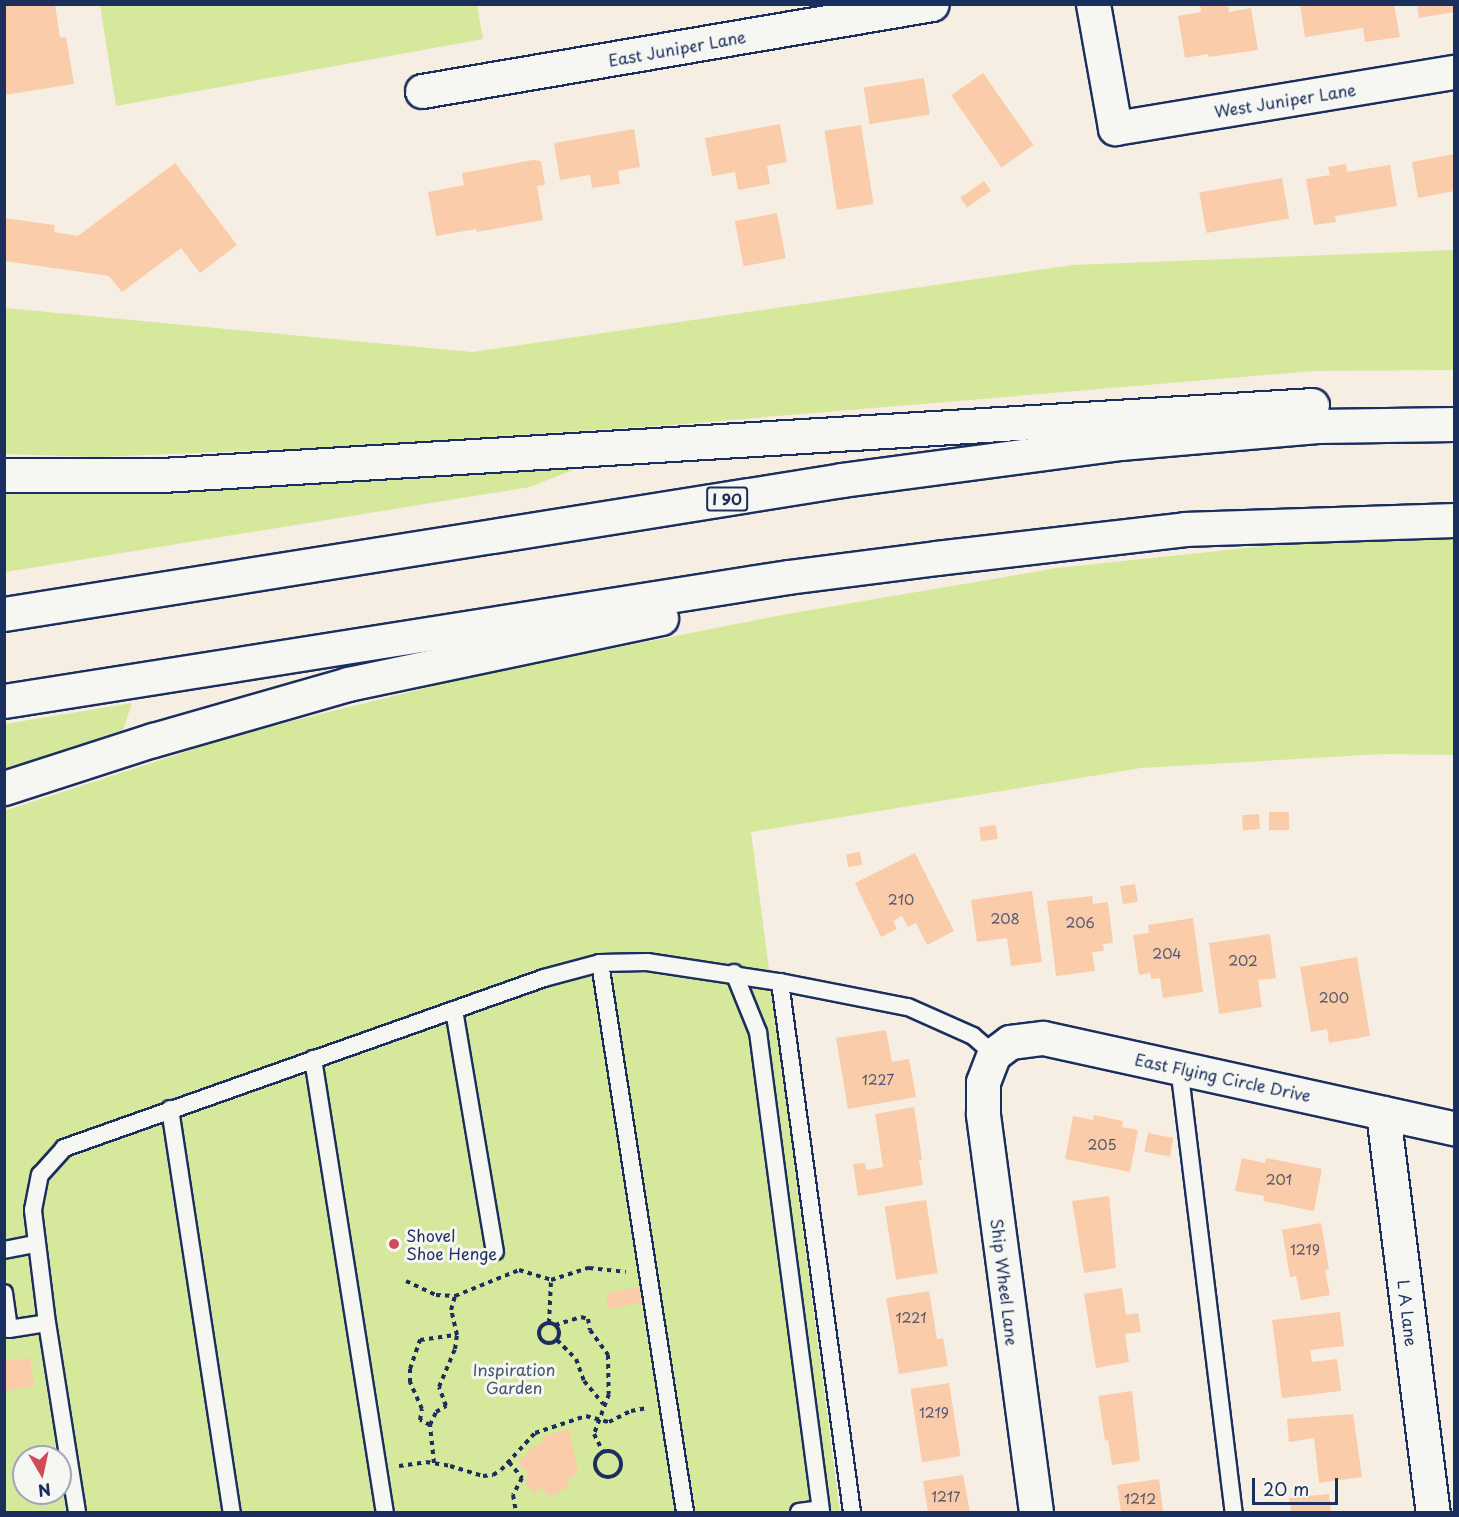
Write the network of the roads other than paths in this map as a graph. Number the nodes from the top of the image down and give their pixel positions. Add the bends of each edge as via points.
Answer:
1 (932, 4) edge
2 (1093, 4) edge
3 (1455, 72) edge
4 (423, 91) dead end
5 (1455, 402) edge
6 (1455, 424) edge
7 (4, 475) edge
8 (1455, 519) edge
9 (1324, 523) junction
10 (4, 614) edge
11 (4, 700) edge
12 (4, 788) edge
13 (600, 963) junction
14 (734, 973) junction
15 (780, 982) junction
16 (454, 1010) junction
17 (994, 1054) junction
18 (313, 1059) junction
19 (1179, 1067) junction
20 (170, 1109) junction
21 (1383, 1113) junction
22 (1455, 1128) edge
23 (36, 1244) junction
24 (4, 1250) edge
25 (495, 1252) dead end
26 (4, 1293) edge
27 (47, 1323) junction
28 (821, 1511) edge
29 (77, 1512) edge
30 (232, 1512) edge
31 (385, 1512) edge
32 (685, 1512) edge
33 (799, 1512) edge
34 (852, 1512) edge
35 (1036, 1512) edge
36 (1234, 1512) edge
37 (1433, 1512) edge

1 - 4 main road, East Juniper Lane
2 - 3 main road, West Juniper Lane via 1115,128
5 - 7 main road via 1070,418 162,476
6 - 10 main road, I 90 via 1317,426 1097,446 842,480
8 - 9 main road
9 - 11 main road via 1185,529 788,576
9 - 12 main road via 1129,554 716,608 576,635 348,684
13 - 14 lane via 646,962
13 - 16 lane
13 - 32 lane
14 - 15 lane
14 - 28 lane via 758,1032
15 - 17 lane via 909,1007 973,1036
15 - 34 lane
16 - 18 lane
16 - 25 lane
17 - 19 main road, East Flying Circle Drive via 1010,1042 1043,1038
17 - 35 main road, Ship Wheel Lane via 983,1082 983,1114
18 - 20 lane
18 - 31 lane
19 - 21 main road, East Flying Circle Drive
19 - 36 lane
20 - 23 lane via 64,1148 40,1175 33,1210
20 - 30 lane
21 - 22 main road, East Flying Circle Drive
21 - 37 main road, L A Lane
23 - 24 lane
23 - 27 lane
26 - 27 lane via 9,1329
27 - 29 lane
28 - 33 lane

